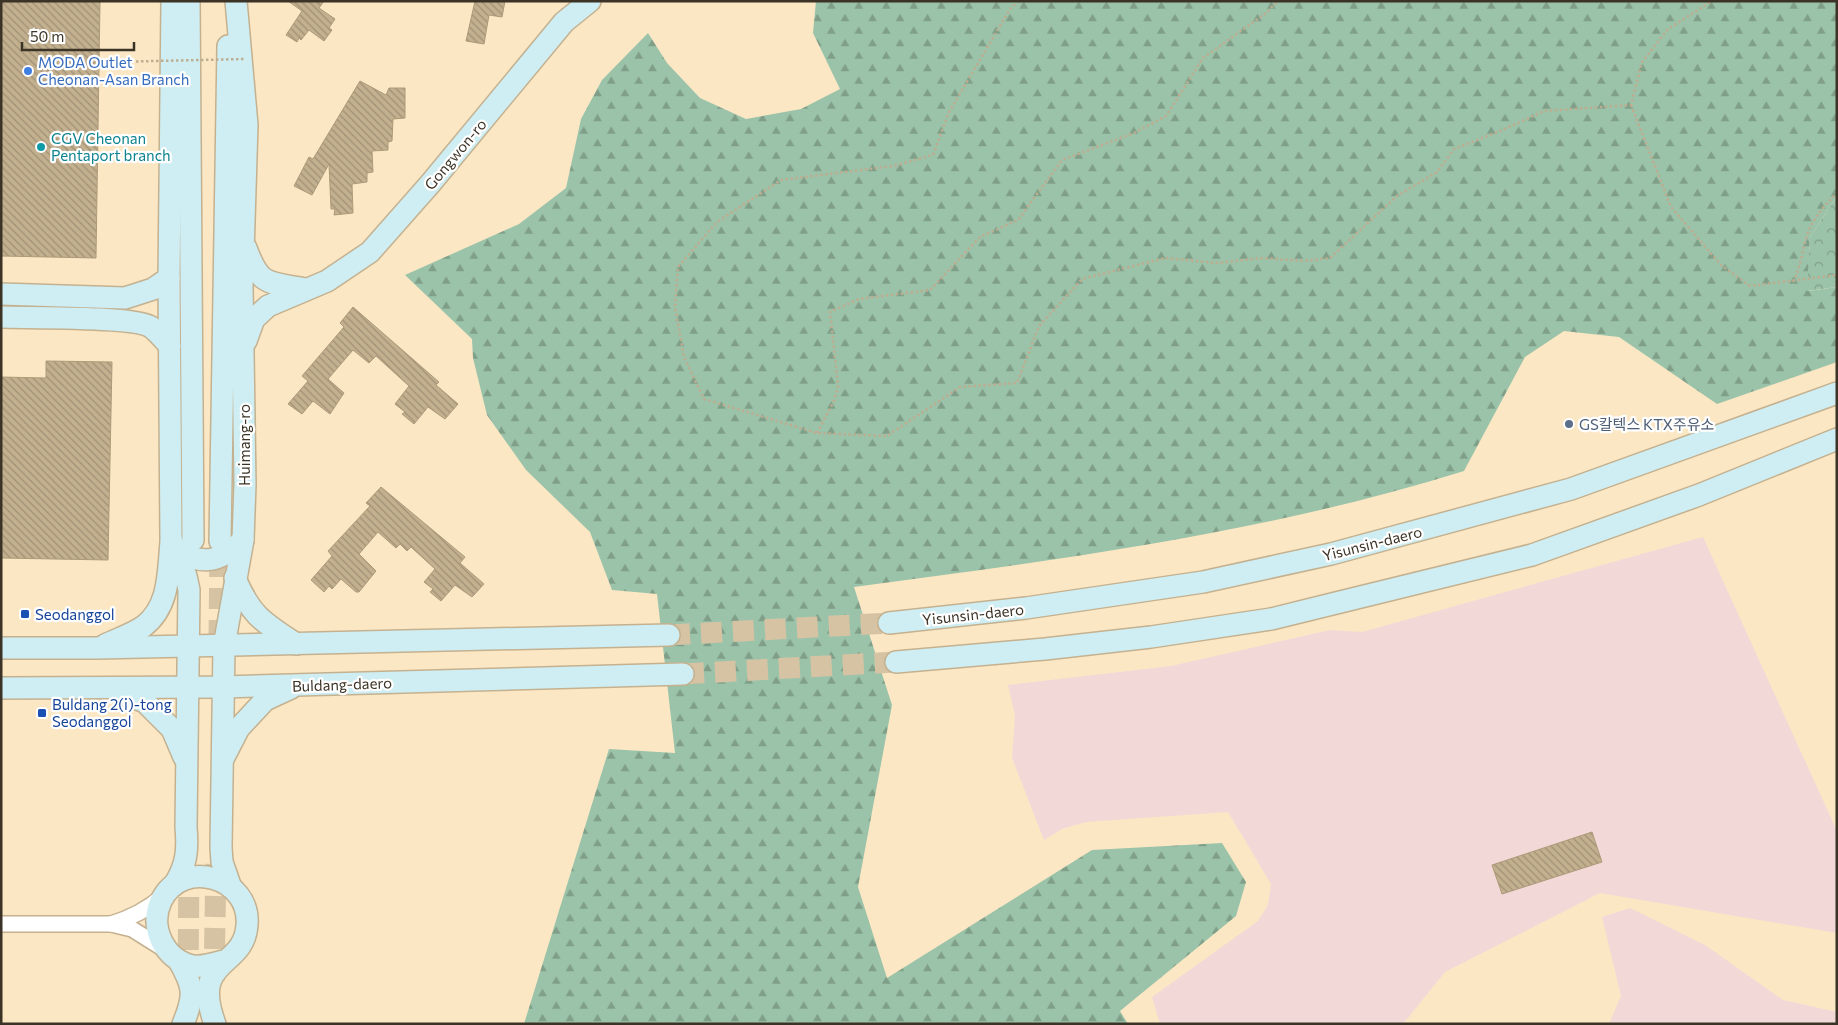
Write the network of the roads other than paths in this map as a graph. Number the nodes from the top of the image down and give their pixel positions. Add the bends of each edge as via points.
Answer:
1 (172, 1) edge
2 (189, 1) edge
3 (229, 1) edge
4 (236, 1) edge
5 (590, 1) edge
6 (243, 238) junction
7 (169, 278) junction
8 (306, 289) junction
9 (1, 294) edge
10 (1, 318) edge
11 (170, 346) junction
12 (244, 347) junction
13 (1837, 393) edge
14 (1837, 439) edge
15 (244, 540) junction
16 (220, 541) tunnel mouth
17 (180, 543) junction
18 (236, 578) junction
19 (889, 623) tunnel mouth
20 (669, 635) tunnel mouth
21 (296, 644) junction
22 (189, 646) junction
23 (224, 646) junction
24 (1, 648) edge
25 (98, 648) junction
26 (896, 662) tunnel mouth
27 (683, 674) tunnel mouth
28 (297, 685) junction
29 (223, 687) junction
30 (1, 688) edge
31 (109, 688) junction
32 (188, 688) junction
33 (222, 762) junction
34 (187, 763) junction
35 (230, 886) junction
36 (169, 890) junction
37 (1, 924) edge
38 (111, 924) junction
39 (174, 956) junction
40 (223, 961) junction
41 (183, 1024) edge
42 (215, 1024) edge

1 - 7 main road
2 - 17 main road
3 - 16 main road
4 - 6 main road, Huimang-ro via 247,126
5 - 8 main road, Gongwon-ro via 564,22 370,252
6 - 8 main road via 254,270 264,279
6 - 12 main road, Huimang-ro
7 - 9 main road via 139,296
7 - 11 main road
8 - 12 main road, Gongwon-ro via 268,306 254,319
10 - 11 main road via 110,320 150,326
11 - 17 main road
12 - 15 main road, Huimang-ro
13 - 19 main road, Yisunsin-daero via 1571,489 1331,554 1202,582 1026,608
14 - 26 main road via 1698,496 1532,555 1271,619 1151,637
15 - 17 main road via 228,555 199,560 188,557
15 - 18 main road, Huimang-ro
17 - 22 main road via 189,590
17 - 25 main road via 160,609 144,626
18 - 21 main road via 246,603 261,621
18 - 23 main road, Huimang-ro
20 - 21 main road
21 - 23 main road
22 - 23 main road
22 - 25 main road
22 - 32 main road
23 - 29 main road, Huimang-ro
24 - 25 main road
27 - 28 main road, Buldang-daero
28 - 29 main road, Buldang-daero
28 - 33 main road via 266,700 259,707 239,728
29 - 32 main road, Buldang-daero
29 - 33 main road, Huimang-ro
30 - 31 main road, Buldang-daero
31 - 32 main road, Buldang-daero
31 - 34 main road via 145,702 172,729
32 - 34 main road
33 - 35 main road, Huimang-ro via 222,862
34 - 36 main road via 188,848 182,873
35 - 36 main road via 217,878 202,876 188,878
35 - 40 main road via 240,896 246,910 247,925 235,952
36 - 38 street via 150,907
36 - 39 main road via 158,909 156,924 160,938
37 - 38 street
38 - 39 street via 150,938
39 - 40 main road via 194,966 209,966
39 - 41 main road via 192,984 191,1003
40 - 42 main road via 208,983 208,1005

